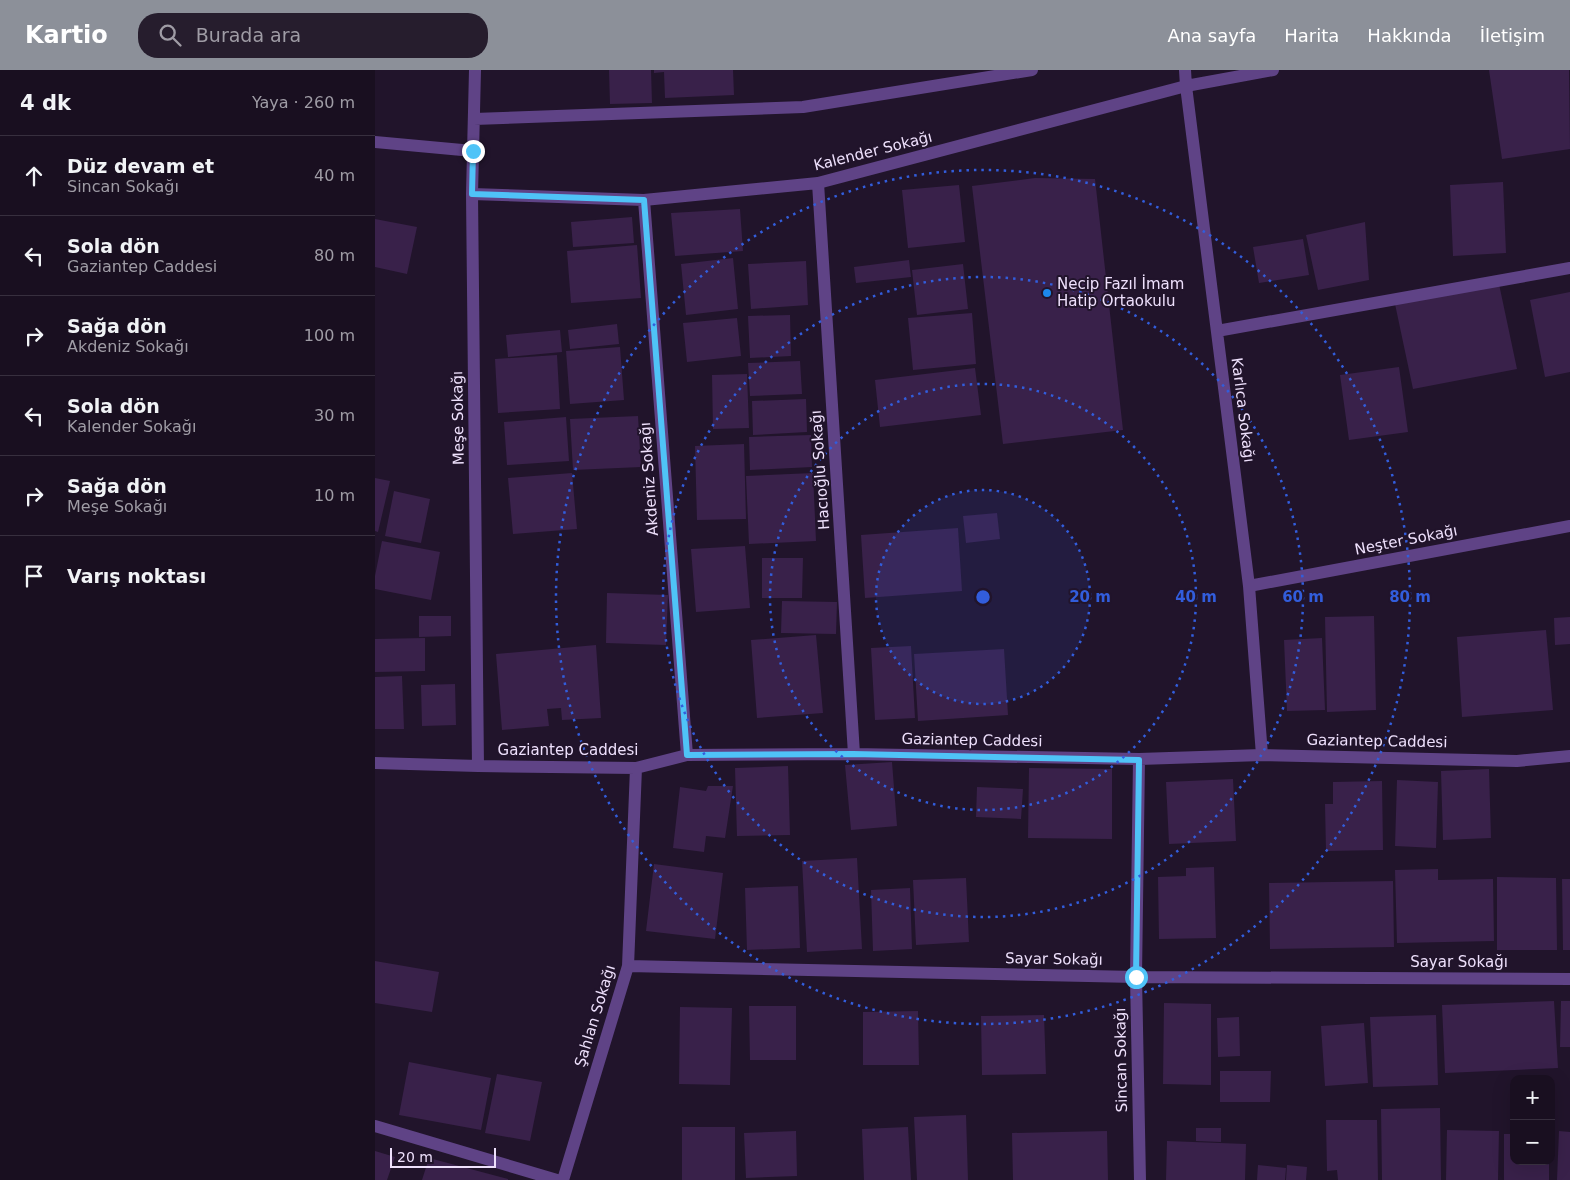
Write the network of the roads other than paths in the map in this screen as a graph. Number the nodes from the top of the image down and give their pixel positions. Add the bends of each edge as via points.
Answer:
1 (475, 70) edge
2 (1032, 70) edge
3 (1185, 70) edge
4 (1273, 70) edge
5 (1186, 86) junction
6 (474, 119) junction
7 (375, 142) edge
8 (473, 151) junction
9 (818, 183) junction
10 (472, 194) junction
11 (644, 200) junction
12 (1570, 268) edge
13 (1217, 331) junction
14 (1570, 526) edge
15 (1249, 586) junction
16 (853, 754) junction
17 (687, 755) junction
18 (1262, 755) junction
19 (1570, 756) edge
20 (1139, 760) junction
21 (375, 763) edge
22 (478, 766) junction
23 (636, 768) junction
24 (628, 966) junction
25 (1136, 977) junction
26 (1570, 979) edge
27 (375, 1126) edge
28 (557, 1180) edge
29 (563, 1180) edge
30 (1141, 1180) edge

1 - 6 street, Meşe Sokağı
2 - 6 street via 803,107
3 - 5 street, Karlıca Sokağı
4 - 5 street, Kalender Sokağı
5 - 9 street, Kalender Sokağı
5 - 13 street, Karlıca Sokağı
6 - 8 street, Meşe Sokağı
7 - 8 street
8 - 10 street, Meşe Sokağı
9 - 11 street, Kalender Sokağı
9 - 16 street, Hacıoğlu Sokağı
10 - 11 street, Kalender Sokağı
10 - 22 street, Meşe Sokağı
11 - 17 street, Akdeniz Sokağı
12 - 13 street
13 - 15 street, Karlıca Sokağı
14 - 15 street, Neşter Sokağı
15 - 18 street, Karlıca Sokağı
16 - 17 street, Gaziantep Caddesi
16 - 20 street, Gaziantep Caddesi
17 - 23 street, Gaziantep Caddesi
18 - 19 street, Gaziantep Caddesi via 1517,761
18 - 20 street, Gaziantep Caddesi
20 - 25 street, Sincan Sokağı
21 - 22 street, Gaziantep Caddesi
22 - 23 street, Gaziantep Caddesi
23 - 24 street, Şahlan Sokağı
24 - 25 street, Sayar Sokağı
24 - 29 street, Şahlan Sokağı
25 - 26 street, Sayar Sokağı
25 - 30 street, Sincan Sokağı
27 - 28 street

